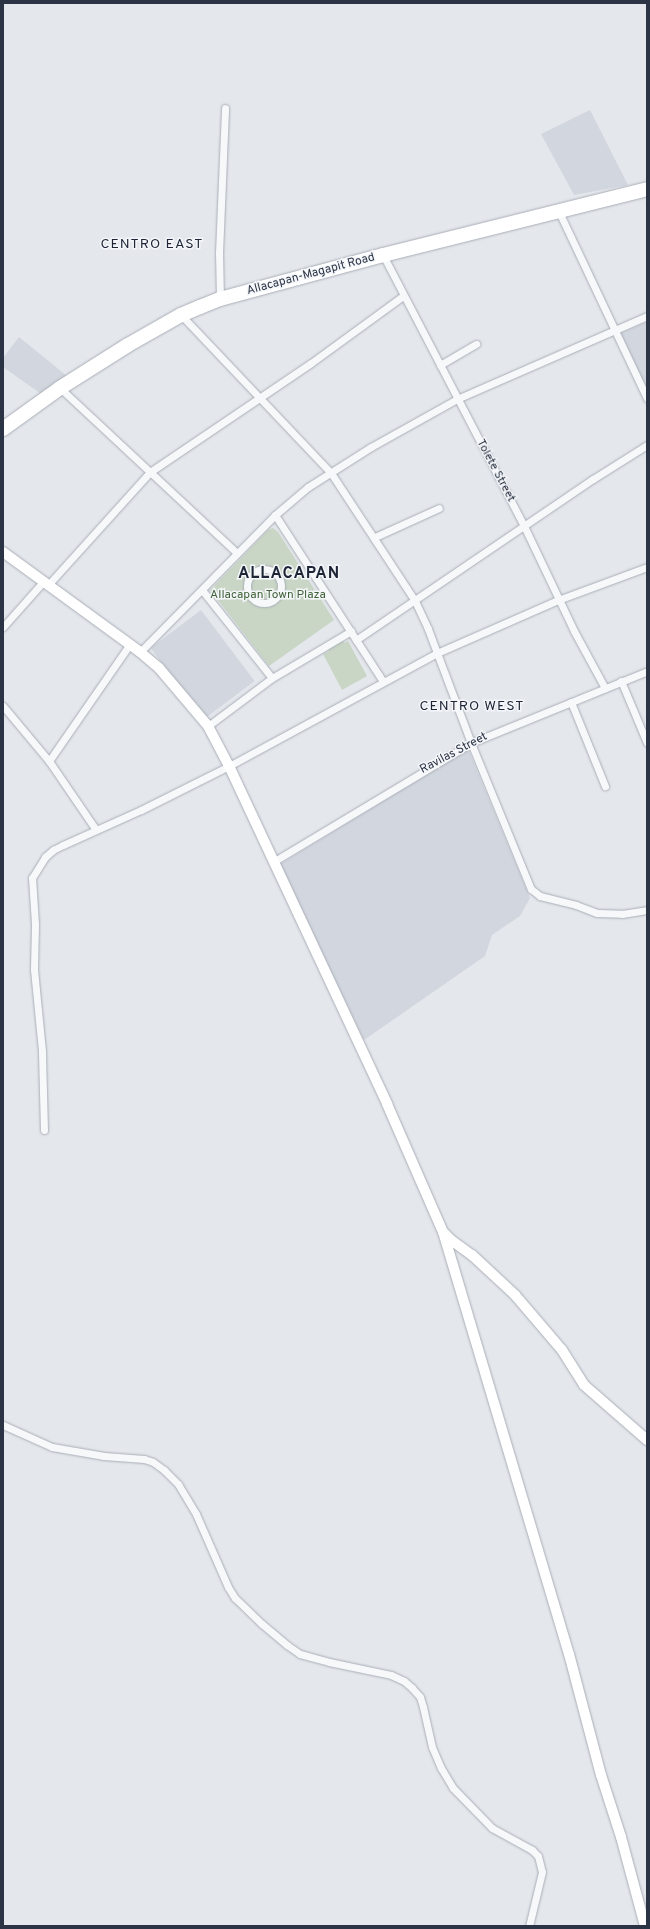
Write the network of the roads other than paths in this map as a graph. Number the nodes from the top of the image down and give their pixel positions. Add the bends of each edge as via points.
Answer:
1 (225, 108) dead end
2 (647, 189) edge
3 (559, 212) junction
4 (383, 255) junction
5 (403, 296) junction
6 (220, 299) junction
7 (181, 315) junction
8 (647, 316) edge
9 (614, 328) junction
10 (476, 344) dead end
11 (440, 365) junction
12 (60, 388) junction
13 (259, 398) junction
14 (647, 398) edge
15 (457, 399) junction
16 (3, 429) edge
17 (647, 445) edge
18 (150, 472) junction
19 (331, 473) junction
20 (439, 508) dead end
21 (275, 515) junction
22 (524, 526) junction
23 (375, 537) junction
24 (3, 552) edge
25 (237, 553) junction
26 (647, 566) edge
27 (46, 583) junction
28 (202, 590) junction
29 (415, 600) junction
30 (558, 600) junction
31 (268, 604) joint
32 (3, 627) edge
33 (351, 631) junction
34 (356, 640) junction
35 (130, 644) junction
36 (140, 652) junction
37 (437, 653) junction
38 (647, 671) edge
39 (272, 678) junction
40 (383, 681) junction
41 (621, 681) junction
42 (605, 688) junction
43 (571, 702) junction
44 (3, 706) edge
45 (208, 726) junction
46 (470, 743) junction
47 (647, 743) edge
48 (50, 761) junction
49 (228, 766) junction
50 (605, 786) dead end
51 (96, 830) junction
52 (273, 862) junction
53 (647, 910) edge
54 (44, 1130) dead end
55 (443, 1232) junction
56 (3, 1425) edge
57 (647, 1440) edge
58 (529, 1926) edge
59 (645, 1926) edge

1 - 6 street via 219,253
2 - 3 highway, Allacapan-Magapit Road
3 - 4 highway, Allacapan-Magapit Road
3 - 9 street
4 - 5 street, Tolete Street
4 - 6 highway, Allacapan-Magapit Road
5 - 11 street, Tolete Street
5 - 13 street
6 - 7 highway, Allacapan-Magapit Road
7 - 12 highway, Allacapan-Magapit Road via 128,344
7 - 13 street
8 - 9 street
9 - 14 street
9 - 15 street
10 - 11 street
11 - 15 street, Tolete Street
12 - 16 highway, Allacapan-Magapit Road
12 - 18 street
13 - 18 street
13 - 19 street
15 - 19 street via 371,447
15 - 22 street, Tolete Street
17 - 22 street
18 - 25 street
18 - 27 street
19 - 21 street via 296,496
19 - 23 street
20 - 23 street
21 - 25 street
21 - 33 street
22 - 29 street
22 - 30 street, Tolete Street
23 - 29 street
24 - 27 main road
25 - 28 street
26 - 30 street
27 - 32 street
27 - 35 main road
28 - 36 street
28 - 39 street
29 - 34 street
29 - 37 street
30 - 37 street
30 - 42 street, Tolete Street
31 - 31 street via 254,601 247,589 249,577 259,570 272,571 281,582 279,596
33 - 34 street
33 - 39 street
34 - 40 street
35 - 36 main road
35 - 48 street
36 - 45 main road via 159,668
37 - 40 street
37 - 46 street
38 - 41 street, Ravilas Street
39 - 45 street
40 - 49 street
41 - 42 street, Ravilas Street
41 - 47 street
42 - 43 street, Ravilas Street
43 - 46 street, Ravilas Street
43 - 50 street
44 - 48 street
45 - 49 main road
46 - 52 street, Ravilas Street
46 - 53 street via 527,881 535,894 597,913 622,914
48 - 51 street
49 - 51 street
49 - 52 main road
51 - 54 street via 53,850 42,861 32,878 34,969 42,1051
52 - 55 main road
55 - 57 main road via 515,1295 562,1350 584,1386
55 - 59 main road via 569,1654
56 - 58 street via 52,1447 153,1462 178,1484 196,1514 228,1587 235,1598 262,1624 300,1654 392,1675 412,1688 420,1697 432,1747 453,1788 492,1828 532,1850 538,1856 542,1872

